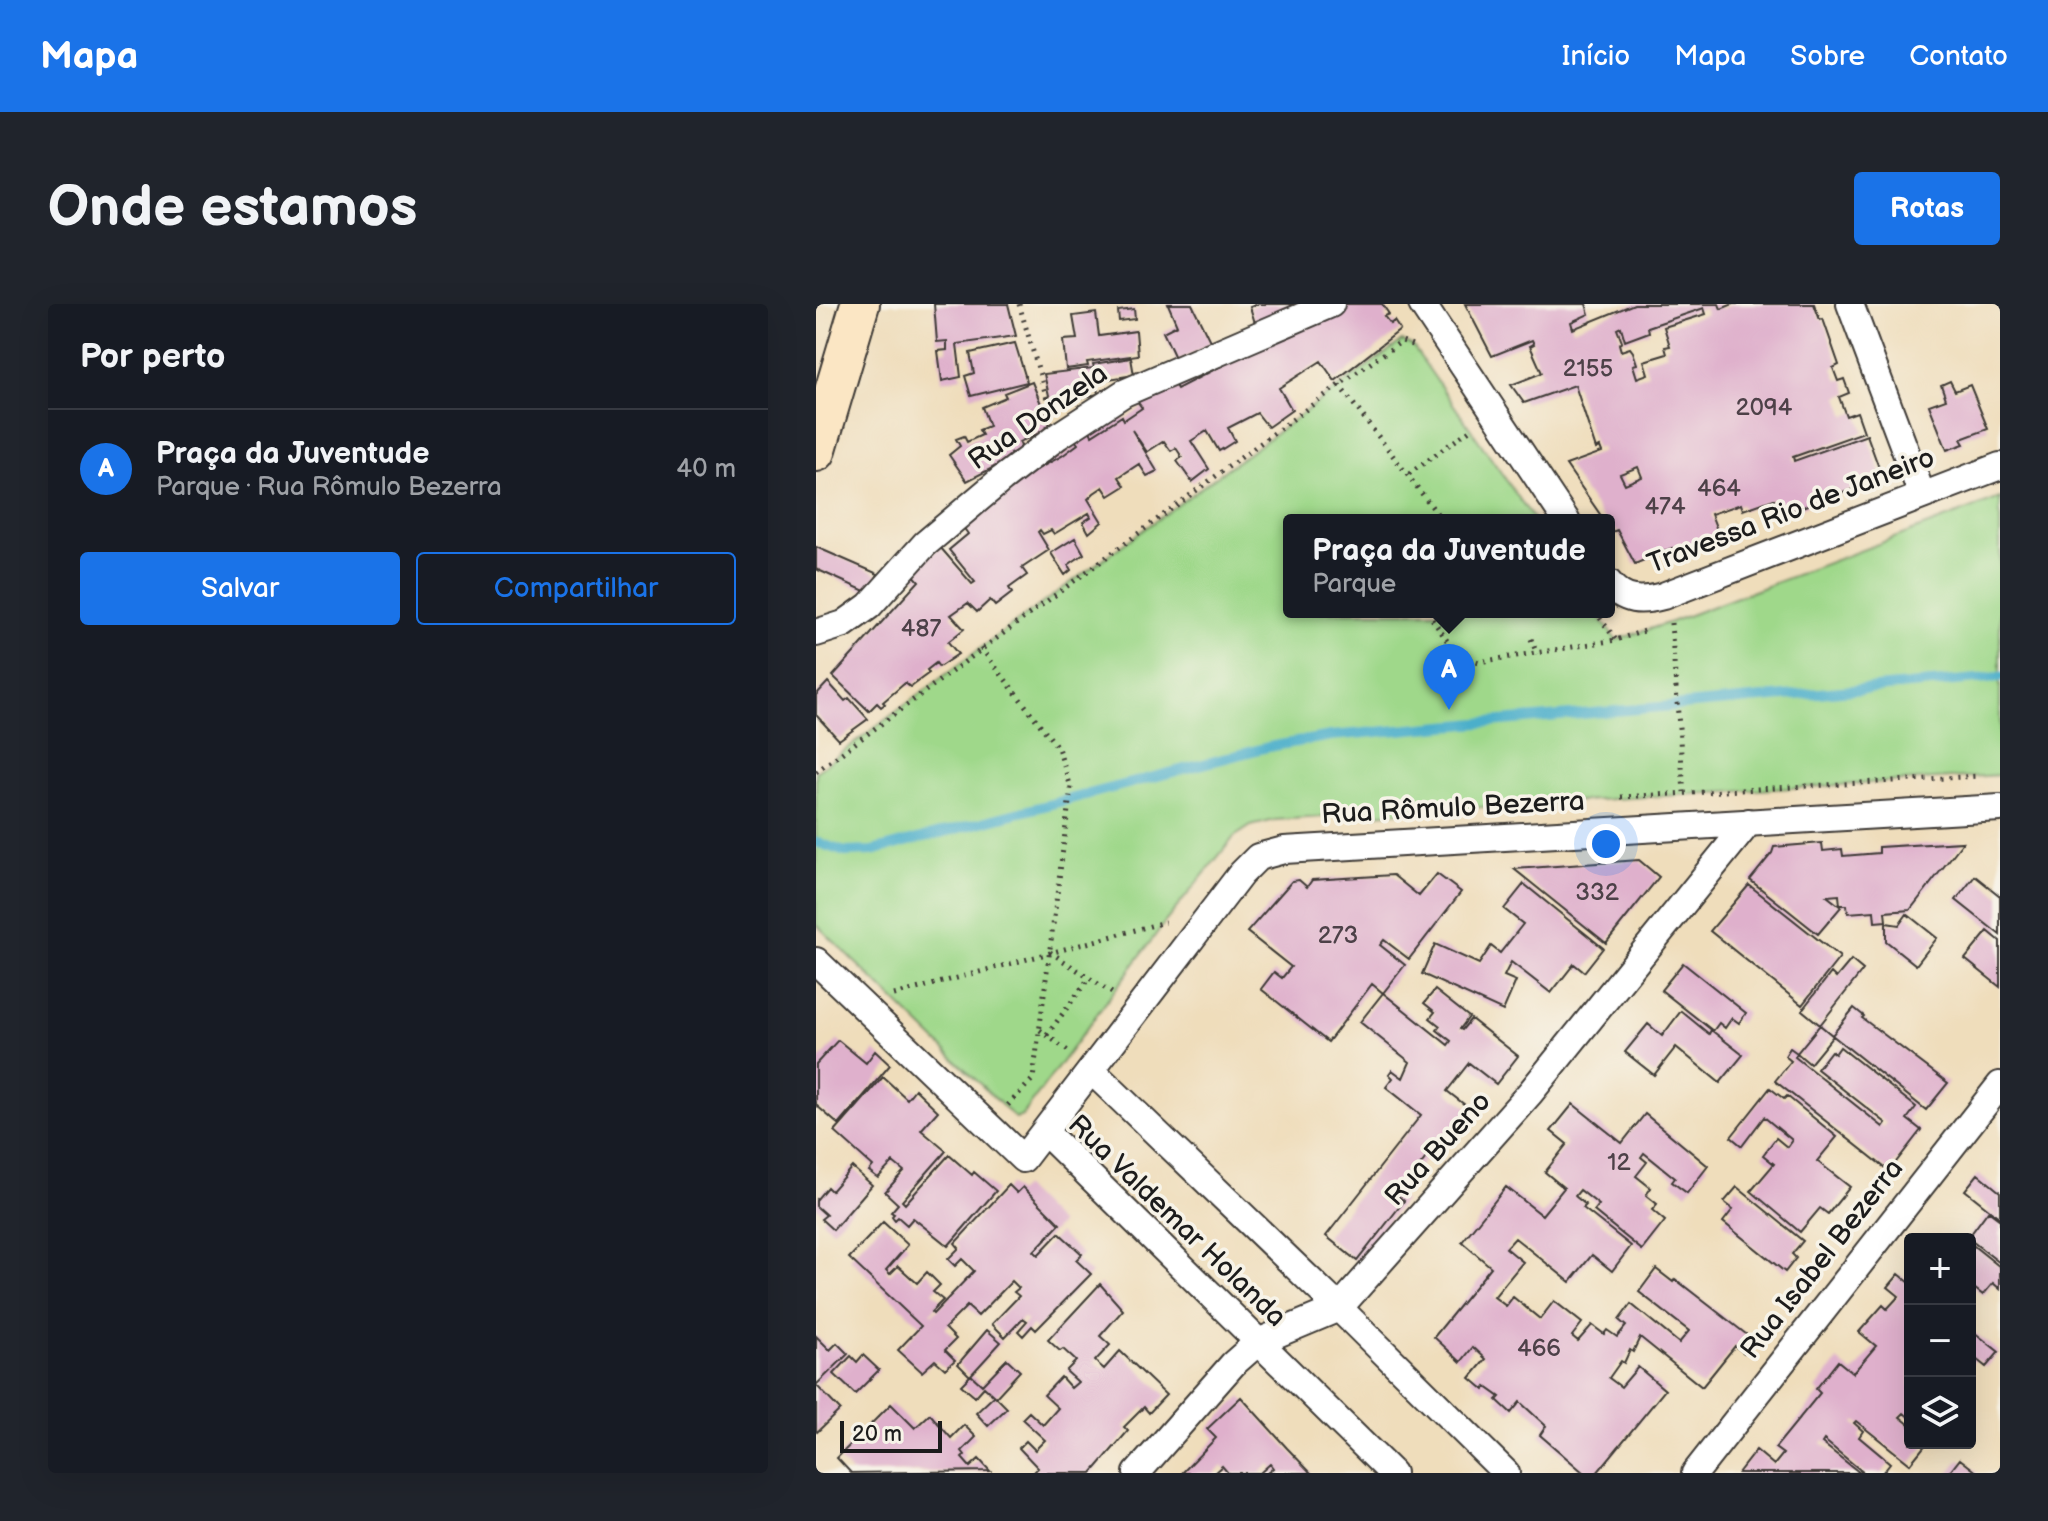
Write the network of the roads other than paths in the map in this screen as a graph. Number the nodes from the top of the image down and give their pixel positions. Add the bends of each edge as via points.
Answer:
1 (860, 304) edge
2 (1331, 304) edge
3 (1422, 304) edge
4 (1850, 304) edge
5 (816, 452) edge
6 (2000, 466) edge
7 (1922, 495) junction
8 (1562, 514) edge
9 (1615, 588) edge
10 (816, 633) edge
11 (2000, 808) edge
12 (1749, 822) junction
13 (816, 961) edge
14 (1092, 1071) junction
15 (2000, 1085) edge
16 (1045, 1132) junction
17 (1339, 1308) junction
18 (1258, 1342) junction
19 (1137, 1473) edge
20 (1392, 1473) edge
21 (1506, 1473) edge
22 (1695, 1473) edge

1 - 5 main road
2 - 10 street, Rua Donzela via 1124,393 1058,436 925,544 869,606 844,624
3 - 8 street
4 - 7 street
6 - 7 street, Travessa Rio de Janeiro
7 - 9 street, Travessa Rio de Janeiro via 1663,596 1628,599
11 - 12 street, Rua Rômulo Bezerra
12 - 14 street, Rua Rômulo Bezerra via 1284,850 1258,857
12 - 17 street, Rua Bueno via 1530,1093
13 - 16 street, Rua Valdemar Holanda via 1023,1159
14 - 16 street, Rua Rômulo Bezerra
14 - 17 street, Rua Valdemar Holanda
15 - 22 street, Rua Isabel Bezerra
16 - 18 street, Rua Valdemar Holanda
17 - 18 street, Rua Bueno
17 - 21 street, Rua Valdemar Holanda
18 - 19 street, Rua Bueno
18 - 20 street, Rua Valdemar Holanda

